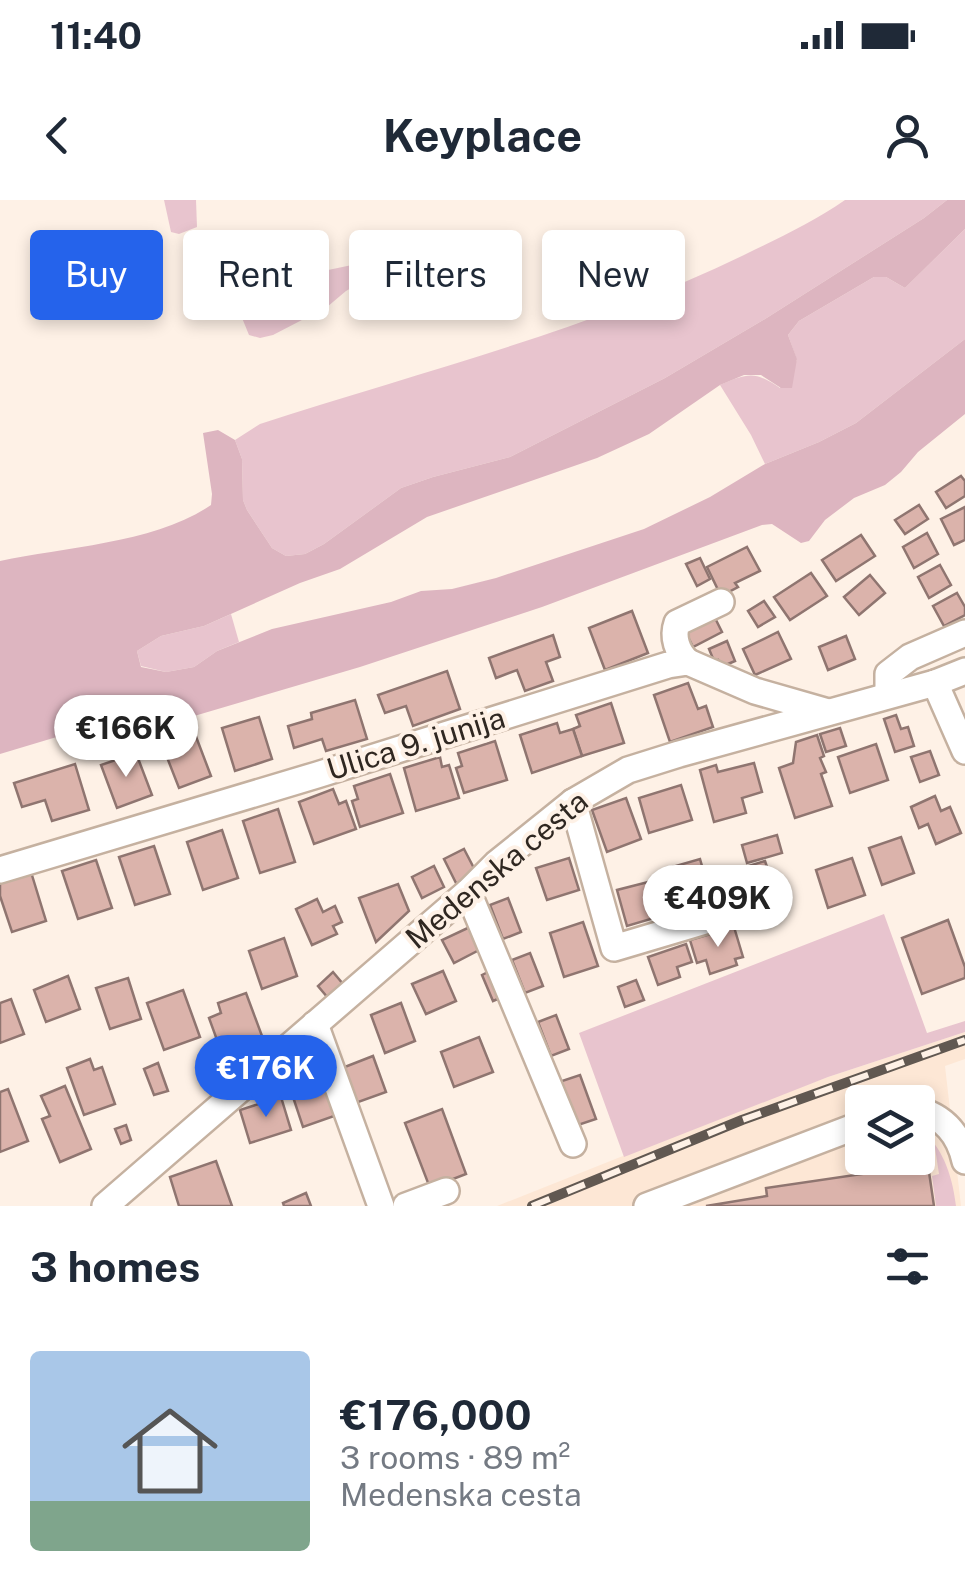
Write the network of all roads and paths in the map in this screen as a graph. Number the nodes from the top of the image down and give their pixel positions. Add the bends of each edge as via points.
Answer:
1 (722, 602) dead end
2 (965, 632) edge
3 (688, 662) junction
4 (965, 671) edge
5 (935, 684) junction
6 (888, 695) junction
7 (828, 712) junction
8 (965, 751) edge
9 (573, 802) junction
10 (0, 870) edge
11 (468, 892) junction
12 (725, 915) dead end
13 (315, 1024) junction
14 (956, 1116) edge
15 (845, 1130) edge
16 (573, 1144) dead end
17 (965, 1160) edge
18 (446, 1191) dead end
19 (105, 1206) edge
20 (381, 1206) edge
21 (406, 1206) edge
22 (648, 1206) edge

1 - 3 street via 677,623 675,639
2 - 6 street via 888,674
3 - 7 street
3 - 10 street, Ulica 9. junija
4 - 5 street, Medenska cesta
5 - 6 street, Medenska cesta
5 - 8 street
6 - 7 street, Medenska cesta
7 - 9 street, Medenska cesta via 628,770
9 - 11 street, Medenska cesta
9 - 12 street via 614,948
11 - 13 street, Medenska cesta
11 - 16 street
13 - 19 street, Medenska cesta
13 - 20 street
14 - 17 street
15 - 22 street
18 - 21 street

